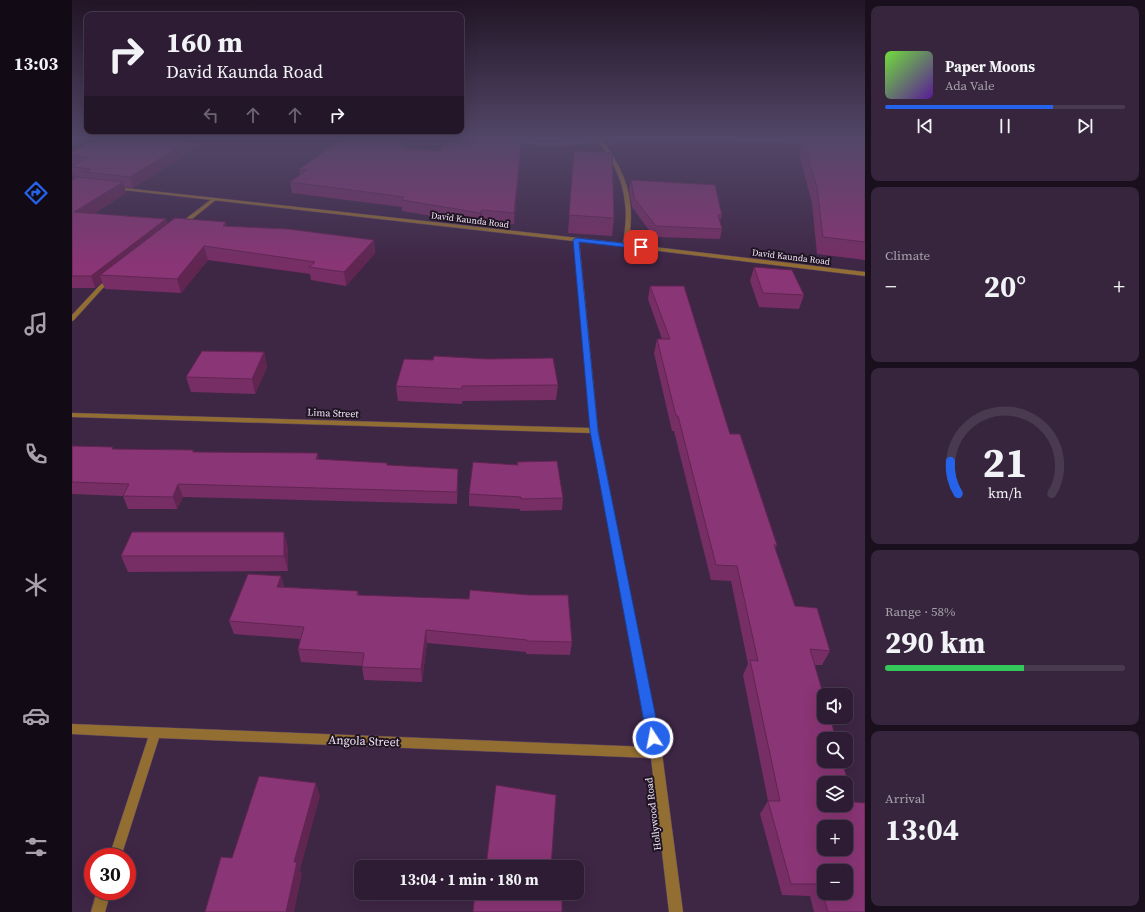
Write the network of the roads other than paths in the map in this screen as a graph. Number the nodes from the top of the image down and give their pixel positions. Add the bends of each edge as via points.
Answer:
1 (623, 182) edge
2 (112, 188) edge
3 (215, 199) junction
4 (172, 231) edge
5 (576, 240) junction
6 (626, 245) junction
7 (119, 273) edge
8 (865, 274) edge
9 (72, 319) edge
10 (72, 415) edge
11 (594, 431) junction
12 (72, 729) edge
13 (155, 733) junction
14 (656, 753) junction
15 (118, 848) edge
16 (101, 900) edge
17 (98, 912) edge
18 (676, 912) edge

1 - 6 street via 628,204
2 - 3 street, David Kaunda Road
3 - 4 street
3 - 5 street, David Kaunda Road
5 - 6 street, David Kaunda Road
5 - 11 street, Hollywood Road
6 - 8 street, David Kaunda Road
7 - 9 street via 101,287
10 - 11 street, Lima Street
11 - 14 street, Hollywood Road
12 - 13 street, Angola Street
13 - 14 street, Angola Street
13 - 15 street
14 - 18 street, Hollywood Road
16 - 17 street

